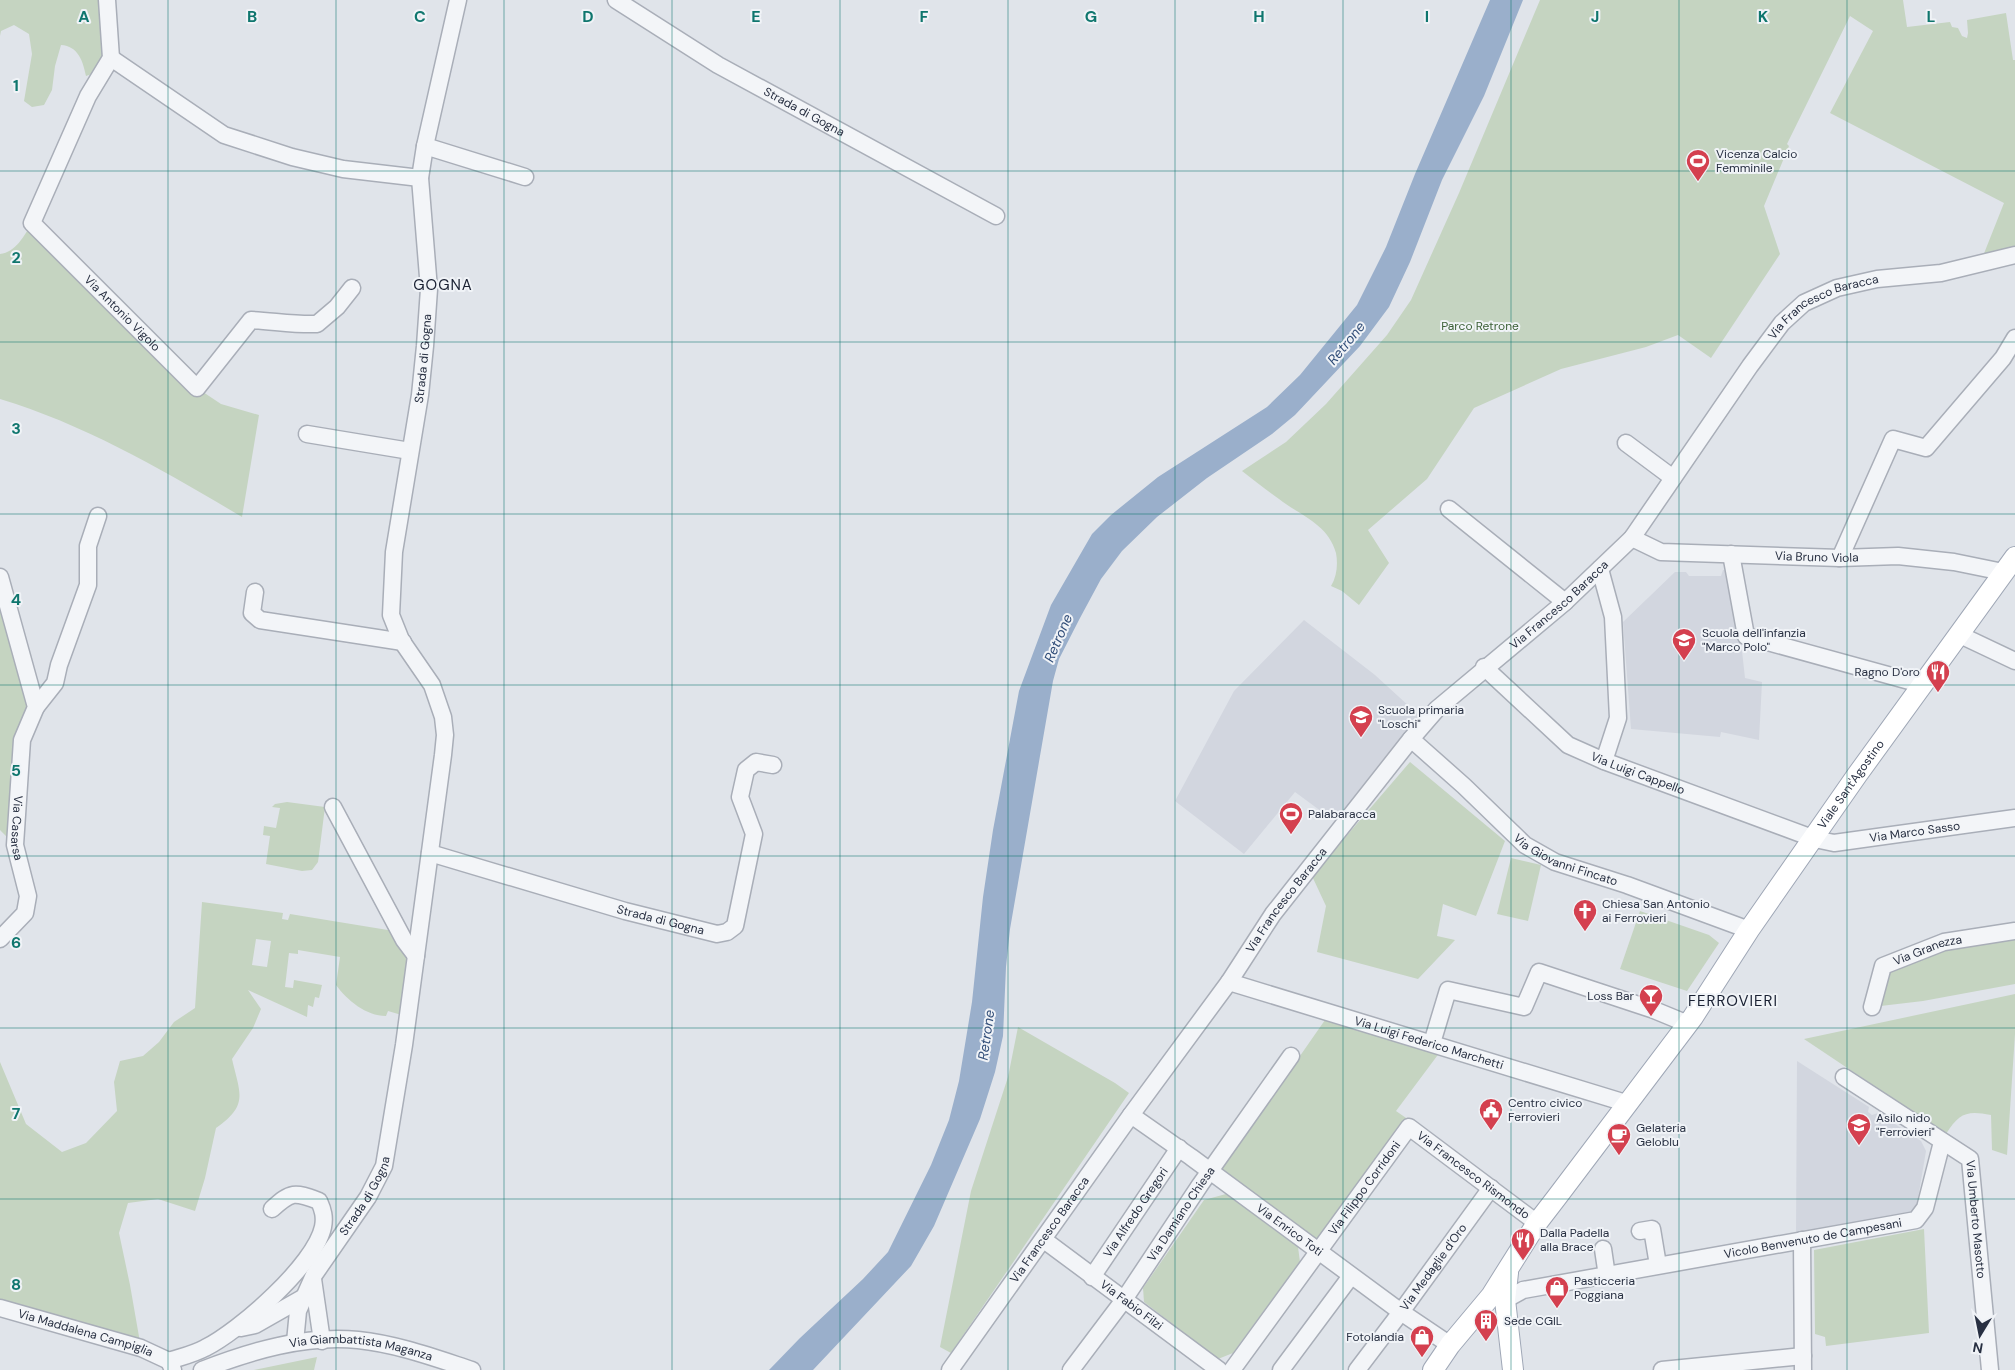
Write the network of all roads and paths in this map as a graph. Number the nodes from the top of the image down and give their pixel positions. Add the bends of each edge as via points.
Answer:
1 (106, 0) edge
2 (458, 0) edge
3 (616, 0) edge
4 (111, 58) junction
5 (425, 146) junction
6 (420, 178) junction
7 (525, 178) dead end
8 (996, 216) dead end
9 (2015, 255) edge
10 (352, 288) dead end
11 (2015, 338) edge
12 (307, 434) dead end
13 (1626, 444) dead end
14 (410, 452) junction
15 (1673, 478) junction
16 (1449, 509) dead end
17 (98, 516) dead end
18 (1632, 538) junction
19 (1731, 554) junction
20 (1840, 558) junction
21 (2009, 564) edge
22 (1600, 569) junction
23 (0, 577) edge
24 (255, 592) dead end
25 (1565, 602) junction
26 (1958, 634) junction
27 (403, 642) junction
28 (2015, 661) edge
29 (1484, 668) junction
30 (1924, 684) junction
31 (36, 707) junction
32 (1411, 739) junction
33 (1604, 761) junction
34 (773, 766) dead end
35 (334, 807) dead end
36 (2015, 818) edge
37 (1815, 839) junction
38 (430, 853) junction
39 (1749, 930) junction
40 (2015, 931) edge
41 (0, 939) edge
42 (416, 956) junction
43 (1229, 982) junction
44 (1872, 1007) dead end
45 (1691, 1020) junction
46 (1432, 1042) junction
47 (1291, 1056) dead end
48 (1844, 1077) dead end
49 (1629, 1104) junction
50 (1131, 1115) junction
51 (1409, 1128) joint
52 (1942, 1142) junction
53 (1179, 1148) junction
54 (1210, 1172) junction
55 (1491, 1188) junction
56 (272, 1209) dead end
57 (1537, 1223) junction
58 (1640, 1231) dead end
59 (1044, 1240) junction
60 (1802, 1240) junction
61 (1603, 1249) dead end
62 (1319, 1252) junction
63 (1658, 1265) junction
64 (1351, 1276) junction
65 (1608, 1276) junction
66 (1092, 1277) junction
67 (311, 1297) junction
68 (1498, 1298) junction
69 (1123, 1300) junction
70 (0, 1308) edge
71 (1401, 1312) junction
72 (234, 1330) junction
73 (322, 1341) junction
74 (295, 1342) junction
75 (1450, 1345) junction
76 (430, 1363) edge
77 (1803, 1363) edge
78 (171, 1366) edge
79 (202, 1370) edge
80 (472, 1370) edge
81 (950, 1370) edge
82 (1071, 1370) edge
83 (1219, 1370) edge
84 (1232, 1370) edge
85 (1280, 1370) edge
86 (1357, 1370) edge
87 (1433, 1370) edge
88 (1514, 1370) edge
89 (1662, 1370) edge
90 (1990, 1370) edge

1 - 4 street
2 - 5 street, Strada di Gogna
3 - 8 street, Strada di Gogna via 718,65
4 - 6 street via 224,135 342,169
4 - 10 street, Via Antonio Vigolo via 88,96 32,223 197,388 251,320 291,325 317,324
5 - 6 street, Strada di Gogna
5 - 7 street
6 - 14 street, Strada di Gogna via 429,289 420,395
9 - 15 street, Via Francesco Baracca via 1940,273 1877,279 1837,288 1804,303 1782,323
11 - 20 street via 2003,358 1926,448 1893,439
12 - 14 street
13 - 15 street
14 - 27 street, Strada di Gogna via 394,552 391,614
15 - 18 street, Via Francesco Baracca
16 - 25 street
17 - 31 street, Via Casarsa via 88,546 88,586 59,664 56,683
18 - 19 street, Via Bruno Viola via 1661,552
18 - 22 street, Via Francesco Baracca
19 - 20 street, Via Bruno Viola
19 - 30 street via 1746,636
20 - 21 street, Via Bruno Viola via 1898,556
21 - 26 main road, Viale Sant'Agostino
22 - 25 street, Via Francesco Baracca
22 - 33 street via 1613,617 1618,718
23 - 31 street
24 - 27 street via 252,613 260,620
25 - 29 street, Via Francesco Baracca
26 - 28 street
26 - 30 main road, Viale Sant'Agostino
27 - 38 street, Strada di Gogna via 432,686 443,717 443,755
29 - 32 street, Via Francesco Baracca via 1437,709
29 - 33 street, Via Luigi Cappello via 1568,745
30 - 37 main road, Viale Sant'Agostino
31 - 41 street, Via Casarsa via 22,740 15,845 28,896 25,913
32 - 39 street, Via Giovanni Fincato via 1526,845 1555,862
32 - 43 street, Via Francesco Baracca via 1273,914
33 - 37 street, Via Luigi Cappello
34 - 38 street, Strada di Gogna via 756,762 746,770 740,797 754,834 735,926 727,932 717,934 624,911
35 - 42 street via 404,940
36 - 37 street, Via Marco Sasso via 1834,843
37 - 39 main road, Viale Sant'Agostino
38 - 42 street, Strada di Gogna
39 - 45 main road, Viale Sant'Agostino
40 - 44 street, Via Granezza via 1944,942 1883,966
42 - 67 street, Strada di Gogna via 384,1166 368,1197 314,1275
43 - 46 street, Via Luigi Federico Marchetti
43 - 50 street, Via Francesco Baracca
45 - 46 street via 1540,972 1524,1007 1448,990
45 - 49 main road, Viale Sant'Agostino
46 - 49 street, Via Luigi Federico Marchetti
47 - 54 street, Via Damiano Chiesa
48 - 52 street, Via Umberto Masotto
49 - 57 main road, Viale Sant'Agostino
50 - 53 street, Via Enrico Toti
50 - 59 street, Via Francesco Baracca
51 - 55 street, Via Francesco Rismondo
51 - 62 street, Via Filippo Corridoni
52 - 60 street, Vicolo Benvenuto de Campesani via 1924,1208 1916,1220
52 - 90 street, Via Umberto Masotto via 1970,1159
53 - 54 street, Via Enrico Toti
53 - 66 street, Via Alfredo Gregori
54 - 62 street, Via Enrico Toti
54 - 69 street, Via Damiano Chiesa
55 - 57 street, Via Francesco Rismondo
55 - 71 street, Via Medaglie d'Oro
56 - 72 street, Strada di Gogna via 286,1196 300,1194 319,1201 324,1213 323,1228 287,1284
57 - 68 main road, Viale Sant'Agostino via 1509,1269
58 - 63 street via 1652,1229
59 - 66 street, Via Fabio Filzi
59 - 81 street, Via Francesco Baracca
60 - 63 street, Vicolo Benvenuto de Campesani
60 - 77 street
61 - 65 street
62 - 64 street, Via Enrico Toti
62 - 84 street, Via Filippo Corridoni
63 - 65 street, Vicolo Benvenuto de Campesani
64 - 71 street, Via Enrico Toti
64 - 85 street
65 - 68 street, Vicolo Benvenuto de Campesani via 1523,1290
66 - 69 street, Via Fabio Filzi
67 - 72 street, Strada di Gogna via 255,1325
67 - 73 street, Strada di Gogna
67 - 74 street, Strada di Gogna via 298,1311
68 - 75 main road
68 - 88 main road
69 - 82 street, Via Damiano Chiesa
69 - 83 street, Via Fabio Filzi
70 - 78 street, Via Maddalena Campiglia via 141,1348
71 - 75 street, Via Enrico Toti
71 - 86 street, Via Medaglie d'Oro
72 - 78 street, Strada di Gogna
73 - 74 street, Via Giambattista Maganza
73 - 76 street, Via Giambattista Maganza via 358,1340 390,1346
74 - 79 street, Via Giambattista Maganza
75 - 87 main road
76 - 80 street, Via Giambattista Maganza
77 - 89 street

